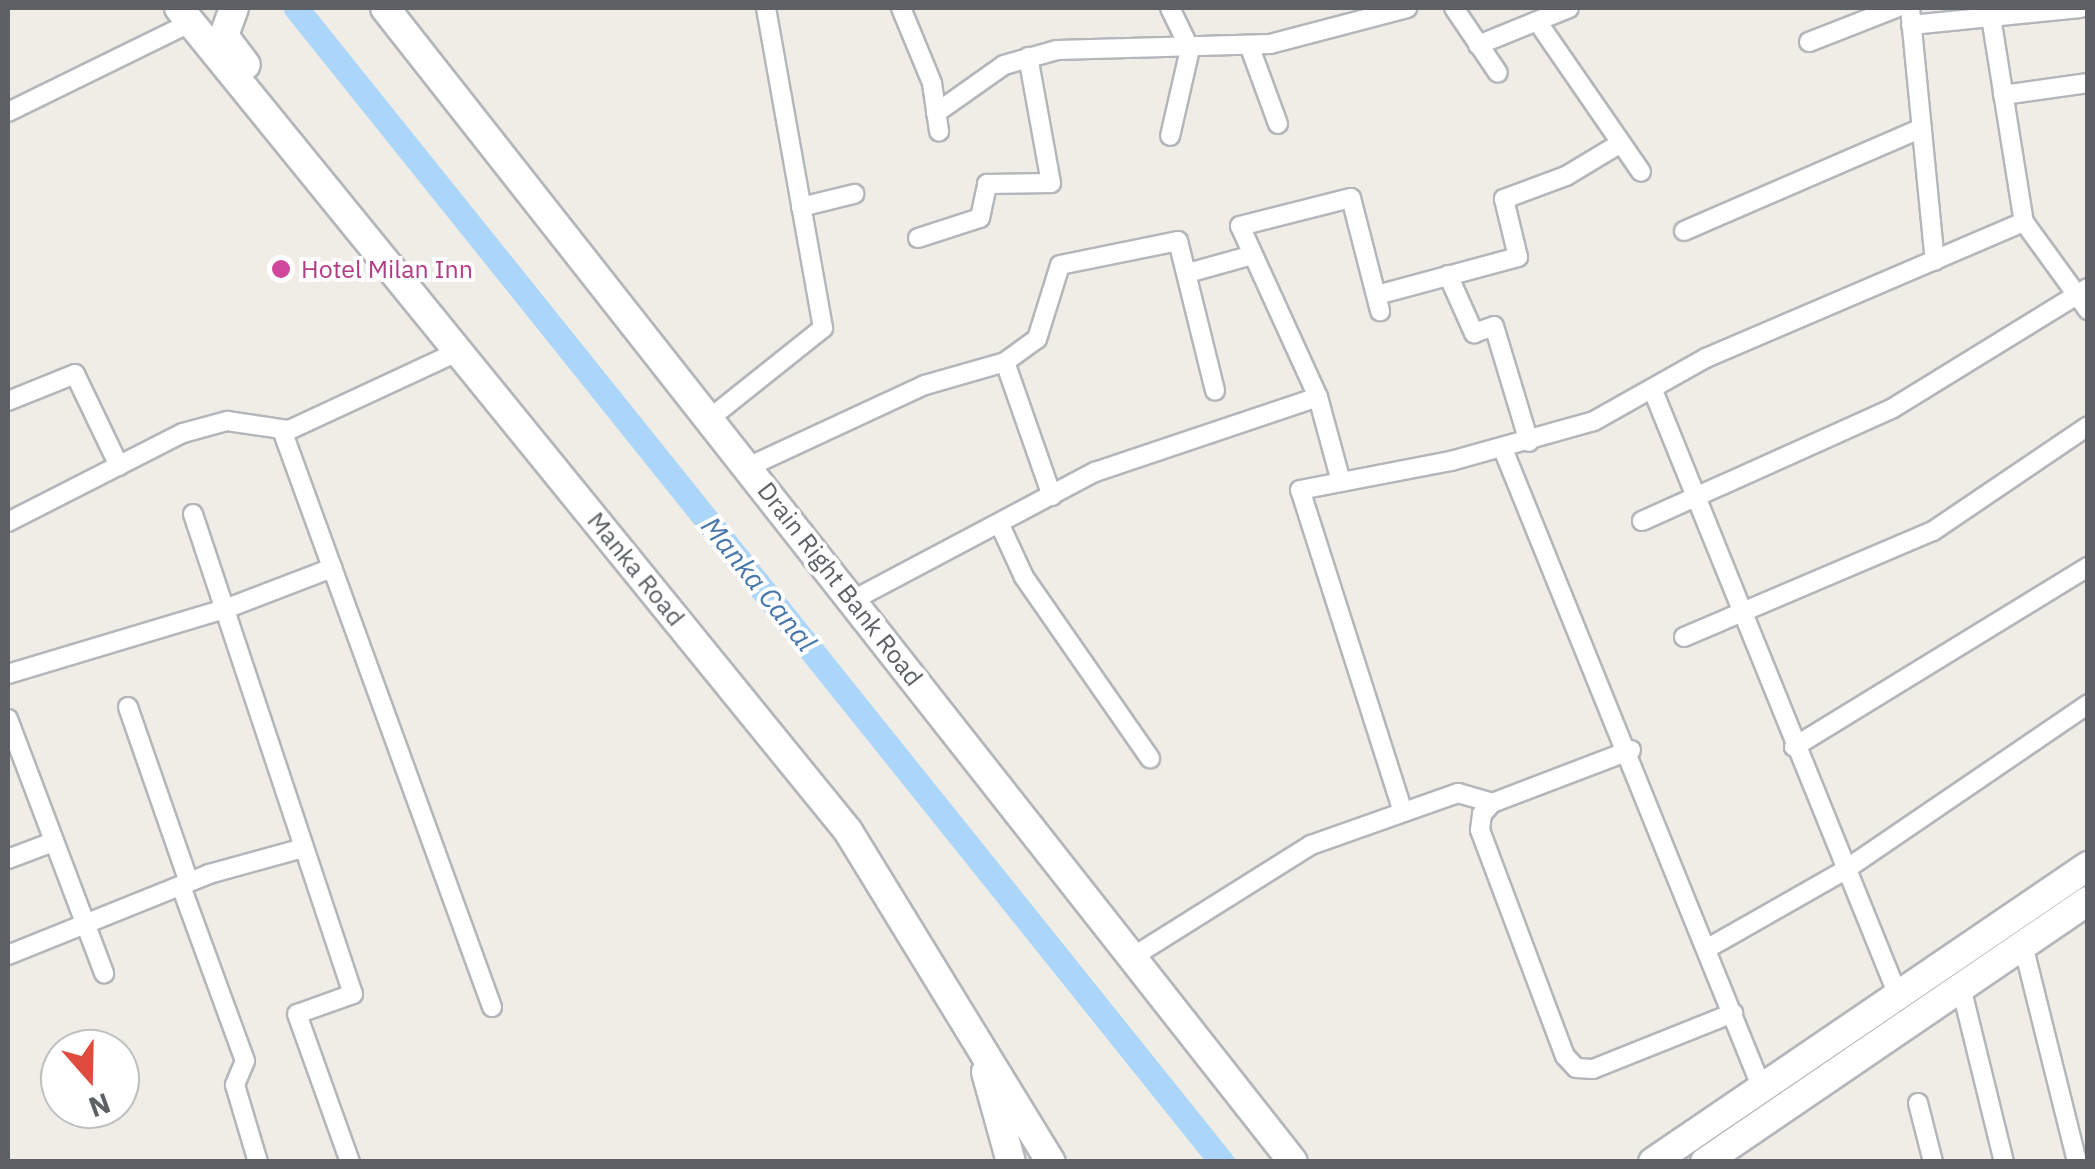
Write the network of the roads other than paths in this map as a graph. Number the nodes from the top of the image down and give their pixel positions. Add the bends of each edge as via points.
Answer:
1 (234, 8) edge
2 (363, 8) edge
3 (385, 8) edge
4 (766, 8) edge
5 (901, 8) edge
6 (1170, 8) edge
7 (1406, 8) edge
8 (1454, 8) edge
9 (1570, 8) edge
10 (1896, 8) edge
11 (2080, 8) edge
12 (184, 16) edge
13 (1910, 16) edge
14 (1990, 17) junction
15 (1537, 21) junction
16 (1808, 42) dead end
17 (1249, 45) junction
18 (1478, 45) junction
19 (1190, 49) junction
20 (1028, 57) junction
21 (1498, 73) dead end
22 (2088, 83) edge
23 (2004, 95) junction
24 (8, 112) edge
25 (1278, 124) dead end
26 (1922, 128) junction
27 (485, 134) junction
28 (1170, 136) dead end
29 (1622, 143) junction
30 (1641, 172) dead end
31 (854, 194) dead end
32 (801, 208) junction
33 (344, 218) junction
34 (2024, 222) junction
35 (1684, 231) dead end
36 (918, 238) dead end
37 (1253, 255) junction
38 (1934, 261) junction
39 (1188, 274) junction
40 (1448, 275) junction
41 (2084, 298) edge
42 (459, 350) junction
43 (1005, 362) junction
44 (1216, 391) dead end
45 (1654, 393) junction
46 (1318, 397) junction
47 (8, 401) edge
48 (710, 419) junction
49 (2088, 426) edge
50 (282, 430) junction
51 (1529, 442) junction
52 (1503, 449) junction
53 (119, 466) junction
54 (748, 467) junction
55 (1340, 478) junction
56 (1052, 496) junction
57 (1698, 501) junction
58 (193, 514) dead end
59 (1642, 521) dead end
60 (8, 522) edge
61 (1000, 525) junction
62 (2088, 567) edge
63 (332, 568) junction
64 (853, 600) junction
65 (225, 610) junction
66 (1744, 615) junction
67 (1684, 637) dead end
68 (8, 674) edge
69 (2088, 704) edge
70 (128, 706) dead end
71 (8, 719) edge
72 (1794, 748) junction
73 (1631, 750) junction
74 (1150, 758) dead end
75 (1492, 803) junction
76 (1402, 812) junction
77 (53, 842) junction
78 (300, 849) junction
79 (8, 859) edge
80 (2088, 866) edge
81 (1842, 872) junction
82 (185, 884) junction
83 (2088, 901) edge
84 (84, 925) junction
85 (2023, 945) junction
86 (1708, 948) junction
87 (8, 955) edge
88 (1134, 956) junction
89 (104, 973) dead end
90 (1961, 987) junction
91 (1899, 998) junction
92 (492, 1006) dead end
93 (1733, 1013) junction
94 (970, 1023) junction
95 (1761, 1086) junction
96 (1918, 1103) dead end
97 (258, 1162) edge
98 (350, 1162) edge
99 (1011, 1162) edge
100 (1051, 1162) edge
101 (1292, 1162) edge
102 (1654, 1162) edge
103 (1705, 1162) edge
104 (1934, 1162) edge
105 (2004, 1162) edge
106 (2077, 1162) edge

1 - 33 main road via 224,36 346,197
2 - 27 main road via 460,128
3 - 27 main road, Drain Right Bank Road
4 - 32 street
5 - 20 street via 921,48 937,122
6 - 19 street
7 - 17 street via 1328,33
8 - 18 street
9 - 15 street
10 - 16 street
11 - 14 street
12 - 24 street
12 - 33 main road, Manka Road
13 - 14 street
13 - 26 street
14 - 23 street
15 - 18 street
15 - 29 street
17 - 19 street
17 - 25 street
18 - 21 street
19 - 20 street via 1056,50
19 - 28 street
20 - 36 street via 1051,184 987,184 980,218
22 - 23 street
23 - 34 street
26 - 35 street
26 - 38 street
27 - 48 main road, Drain Right Bank Road
29 - 30 street
29 - 40 street via 1566,176 1504,198 1518,256
31 - 32 street
32 - 48 street via 823,328
33 - 42 main road, Manka Road
34 - 38 street
34 - 41 street
37 - 39 street
37 - 40 street via 1240,226 1351,198 1379,303
37 - 46 street
38 - 45 street via 1706,358
39 - 43 street via 1178,241 1060,265 1037,339
39 - 44 street
40 - 51 street via 1474,333 1494,326
41 - 57 street via 1893,408
42 - 50 street
42 - 94 main road, Manka Road via 848,831
43 - 54 street via 925,385
43 - 56 street
45 - 51 street
45 - 57 street
46 - 55 street
46 - 56 street via 1095,472
47 - 53 street via 75,374
48 - 54 main road, Drain Right Bank Road
49 - 66 street via 1932,530
50 - 53 street via 226,421
50 - 63 street
51 - 52 street
52 - 55 street
52 - 73 street
53 - 60 street
54 - 64 main road, Drain Right Bank Road
55 - 76 street via 1300,490
56 - 61 street
57 - 59 street
57 - 66 street
58 - 65 street
61 - 64 street
61 - 74 street via 1024,577
62 - 72 street
63 - 65 street
63 - 92 street
64 - 88 main road, Drain Right Bank Road
65 - 68 street
65 - 78 street
66 - 67 street
66 - 72 street
69 - 81 street
70 - 82 street
71 - 77 street
72 - 81 street
73 - 75 street
73 - 86 street
75 - 76 street via 1458,793
75 - 93 street via 1480,830 1576,1068 1593,1069
76 - 88 street via 1311,845
77 - 79 street
77 - 84 street
78 - 82 street
78 - 98 street via 354,994 297,1014
80 - 91 main road
81 - 86 street
81 - 91 street
82 - 84 street
82 - 97 street via 245,1060 235,1085
83 - 85 main road
84 - 87 street
84 - 89 street
85 - 90 main road
85 - 106 street
86 - 93 street
88 - 101 main road, Drain Right Bank Road
90 - 103 main road
90 - 105 street
91 - 95 main road
93 - 95 street
94 - 99 main road
94 - 100 main road, Manka Road
95 - 102 main road
96 - 104 street

